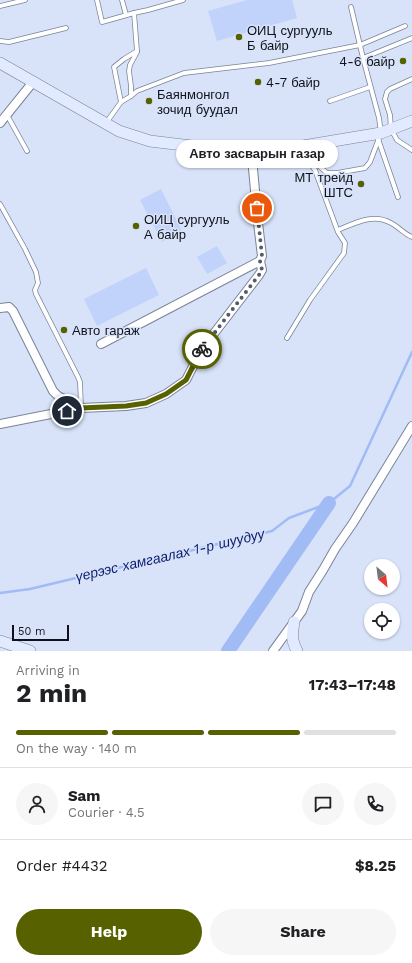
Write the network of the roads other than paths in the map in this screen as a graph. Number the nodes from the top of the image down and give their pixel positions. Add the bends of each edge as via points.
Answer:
1 (25, 0) edge
2 (97, 0) edge
3 (122, 0) edge
4 (183, 0) edge
5 (0, 6) edge
6 (351, 7) dead end
7 (134, 13) junction
8 (126, 15) junction
9 (404, 26) dead end
10 (66, 28) dead end
11 (412, 38) edge
12 (0, 41) edge
13 (360, 45) junction
14 (137, 51) junction
15 (363, 58) junction
16 (0, 63) edge
17 (412, 79) edge
18 (33, 82) junction
19 (370, 87) junction
20 (131, 96) junction
21 (330, 101) dead end
22 (121, 102) junction
23 (7, 114) junction
24 (412, 121) edge
25 (0, 123) edge
26 (106, 123) junction
27 (383, 134) junction
28 (251, 147) junction
29 (297, 147) junction
30 (412, 150) edge
31 (27, 151) dead end
32 (398, 197) dead end
33 (0, 204) edge
34 (5, 212) junction
35 (0, 215) edge
36 (338, 230) junction
37 (412, 237) edge
38 (260, 261) junction
39 (0, 308) edge
40 (287, 338) dead end
41 (101, 344) dead end
42 (81, 408) junction
43 (0, 424) edge
44 (412, 426) edge
45 (294, 622) junction
46 (0, 641) edge
47 (30, 651) edge
48 (272, 651) edge
49 (296, 651) edge

1 - 5 lane
2 - 8 lane via 102,22
3 - 8 lane
4 - 7 lane
6 - 13 lane
7 - 8 lane
7 - 14 lane
9 - 13 lane
10 - 12 lane via 9,42
11 - 15 lane
13 - 15 lane
13 - 20 lane via 269,64 184,73 137,91
14 - 20 lane via 129,72
14 - 22 lane via 114,67
15 - 19 lane
16 - 18 street
17 - 27 lane via 386,92 385,99 390,115
18 - 23 street
18 - 26 street
19 - 21 lane
19 - 27 lane
20 - 22 lane
22 - 26 lane
23 - 25 street
23 - 31 lane
24 - 27 street
26 - 28 street via 119,131 150,141 200,147
27 - 29 street
27 - 29 lane via 365,168 337,173 327,173
27 - 30 lane
27 - 32 lane
28 - 29 street
28 - 38 street via 262,256
29 - 36 lane via 315,170
33 - 34 lane
34 - 35 lane
34 - 42 lane via 36,272 36,294 80,382
36 - 37 lane via 358,221 375,218 391,223
36 - 40 lane via 345,243 344,253 310,300
38 - 41 street
38 - 42 street via 262,270 259,275 202,350 186,380 166,394 146,403
39 - 42 street via 10,307 13,310 53,390 58,396
42 - 43 street
44 - 45 street via 309,592 302,611
45 - 48 street
45 - 49 street via 292,637
46 - 47 street

